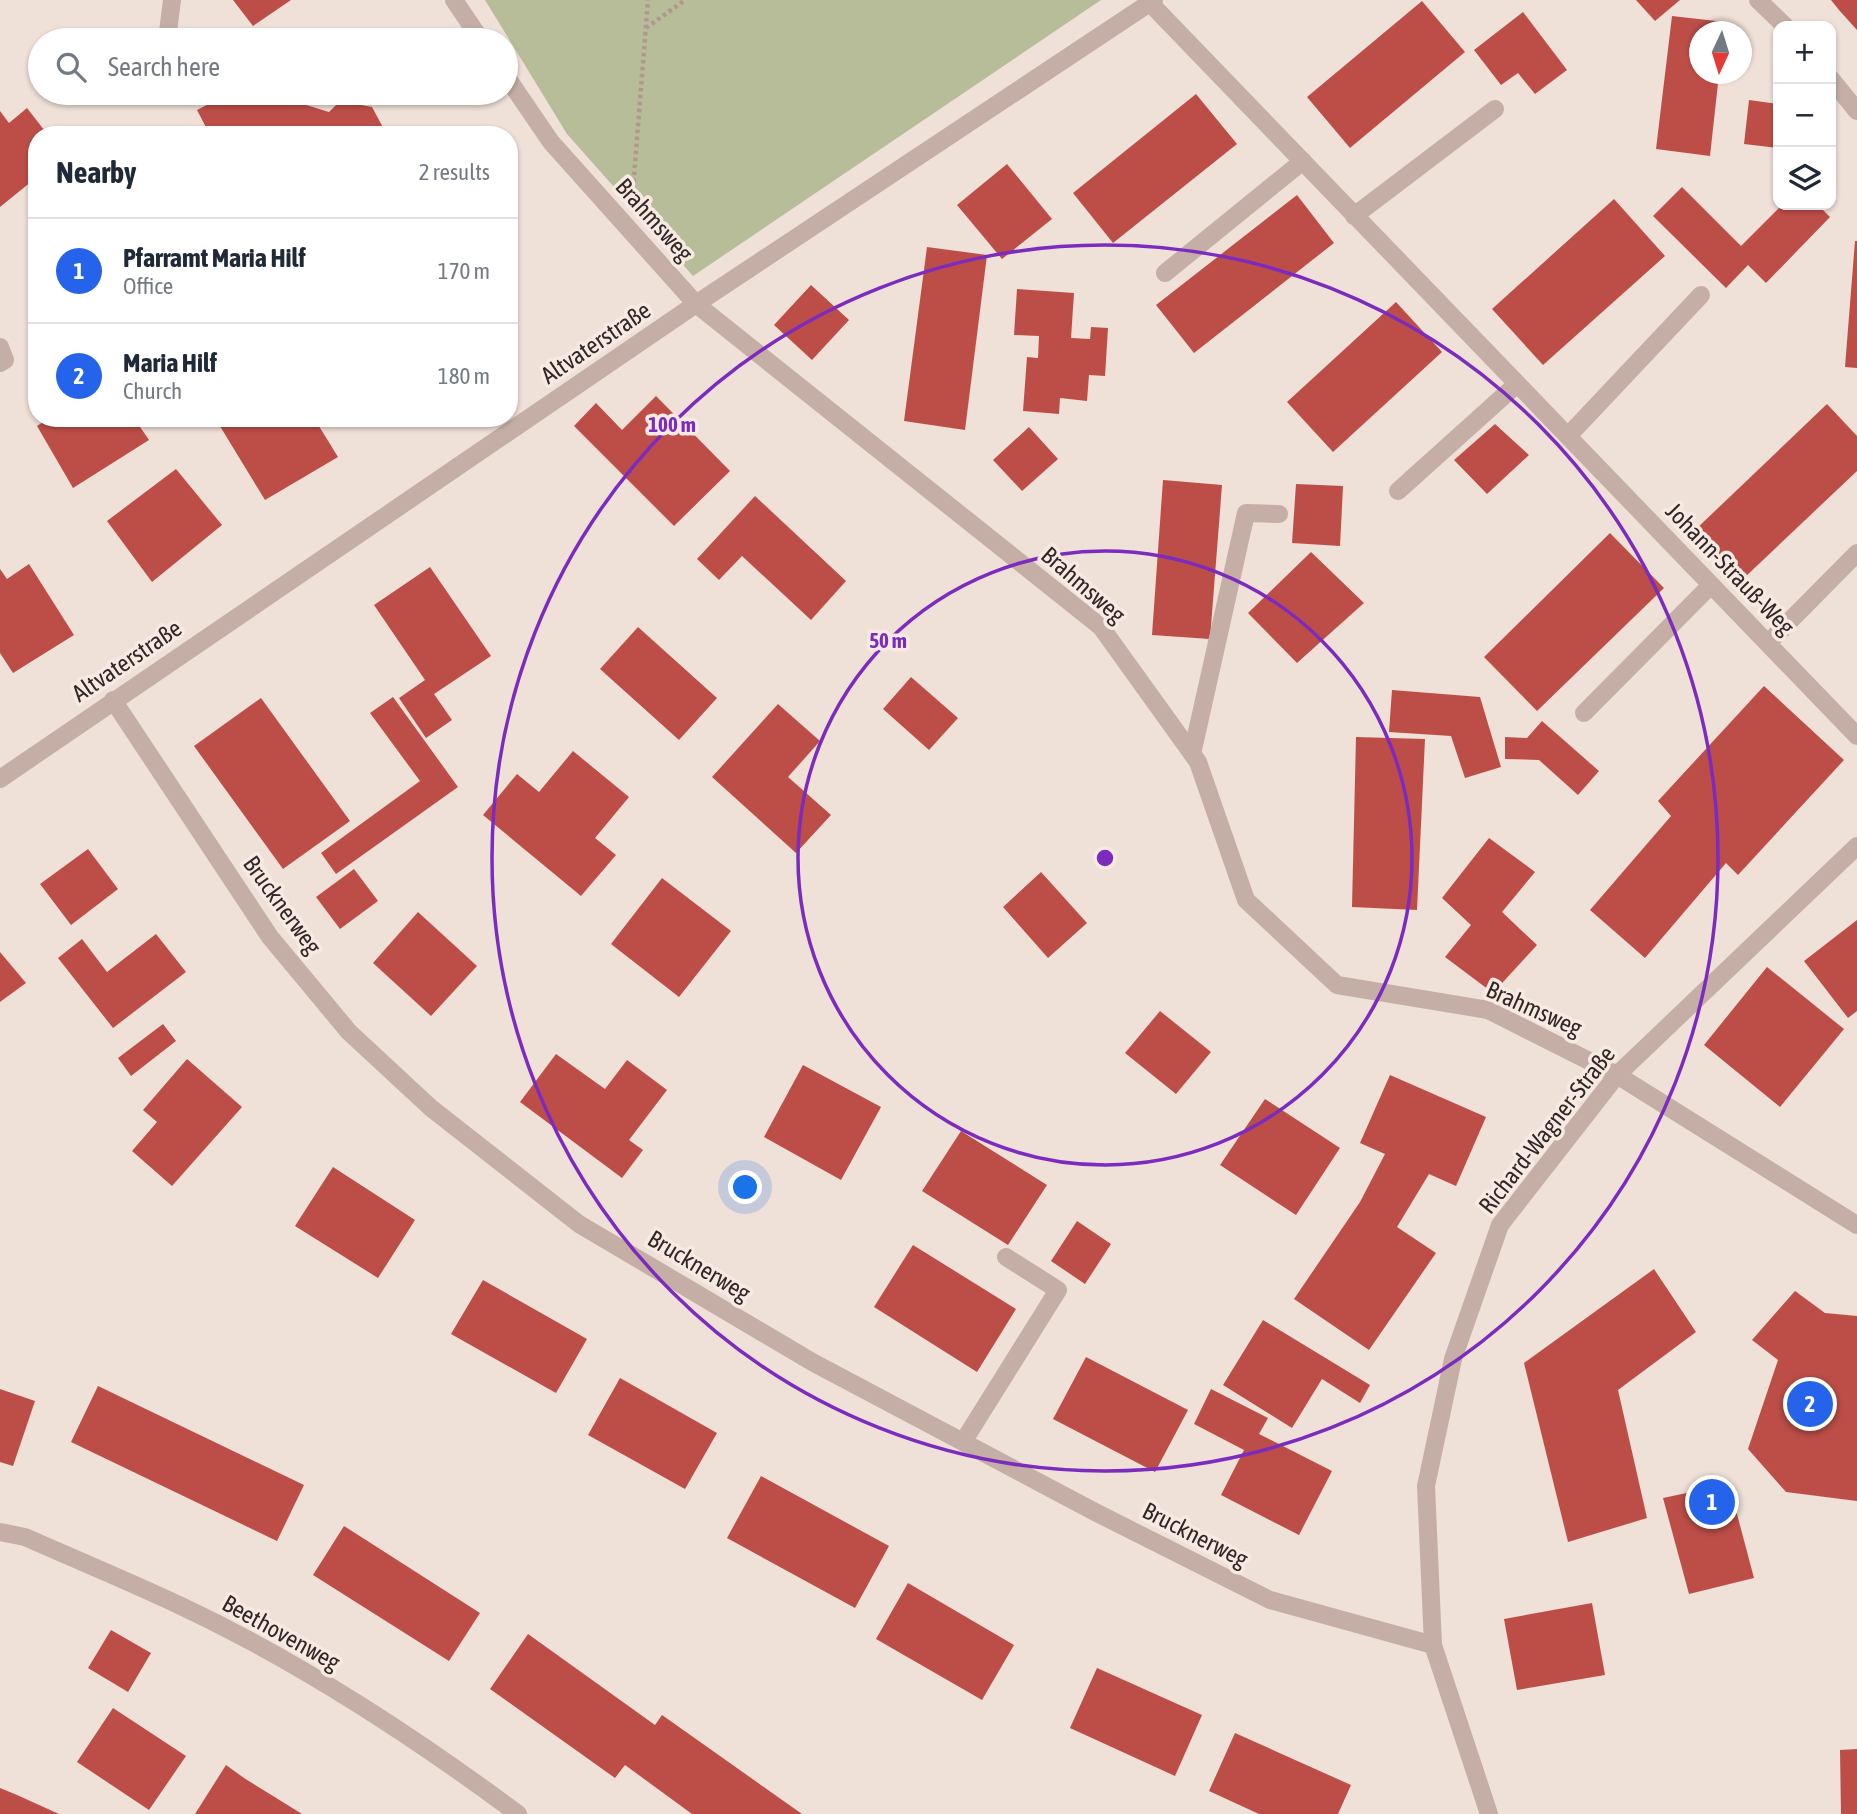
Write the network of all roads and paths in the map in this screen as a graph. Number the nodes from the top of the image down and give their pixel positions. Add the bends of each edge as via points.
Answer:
1 (173, 0) edge
2 (454, 0) edge
3 (648, 0) edge
4 (685, 0) edge
5 (1758, 0) edge
6 (1152, 2) edge
7 (1780, 21) edge
8 (169, 28) edge
9 (473, 28) edge
10 (645, 29) junction
11 (1835, 84) edge
12 (518, 94) edge
13 (1495, 109) dead end
14 (1857, 111) edge
15 (1303, 162) junction
16 (1354, 216) junction
17 (630, 231) junction
18 (1165, 274) dead end
19 (1701, 295) dead end
20 (696, 304) junction
21 (0, 347) edge
22 (0, 363) edge
23 (1517, 384) junction
24 (518, 425) edge
25 (515, 427) edge
26 (1568, 436) junction
27 (1398, 491) dead end
28 (1279, 514) dead end
29 (1857, 553) edge
30 (1711, 585) junction
31 (1768, 643) junction
32 (113, 700) junction
33 (1584, 713) dead end
34 (1857, 736) edge
35 (1192, 754) junction
36 (0, 779) edge
37 (1857, 846) edge
38 (1617, 1075) junction
39 (1857, 1225) edge
40 (1006, 1257) dead end
41 (963, 1442) junction
42 (0, 1532) edge
43 (1433, 1645) junction
44 (517, 1814) edge
45 (1489, 1814) edge

1 - 8 street
2 - 9 street
3 - 10 path
4 - 10 path
5 - 7 street
6 - 15 street, Johann-Strauß-Weg
6 - 20 street, Altvaterstraße
10 - 17 path
11 - 14 street
12 - 17 street, Brahmsweg via 551,142
13 - 16 street
15 - 16 street, Johann-Strauß-Weg
15 - 18 street
16 - 23 street, Johann-Strauß-Weg
17 - 20 street, Brahmsweg
19 - 26 street
20 - 24 street, Altvaterstraße
20 - 35 street, Brahmsweg via 1101,627
21 - 22 street via 5,360
23 - 26 street, Johann-Strauß-Weg
23 - 27 street
25 - 32 street, Altvaterstraße
26 - 30 street, Johann-Strauß-Weg
28 - 35 street via 1246,513
29 - 31 street
30 - 31 street, Johann-Strauß-Weg
30 - 33 street
31 - 34 street, Johann-Strauß-Weg
32 - 36 street, Altvaterstraße
32 - 41 street, Brucknerweg via 270,937 349,1032 422,1100 579,1223 814,1363
35 - 38 street, Brahmsweg via 1246,900 1337,985 1488,1010
37 - 38 street, Richard-Wagner-Straße
38 - 39 street, Brahmsweg
38 - 43 street, Richard-Wagner-Straße via 1500,1225 1453,1359 1426,1486
40 - 41 street via 1058,1290
41 - 43 street, Brucknerweg via 1270,1600
42 - 44 street, Beethovenweg via 25,1537 182,1606 303,1670
43 - 45 street, Richard-Wagner-Straße

